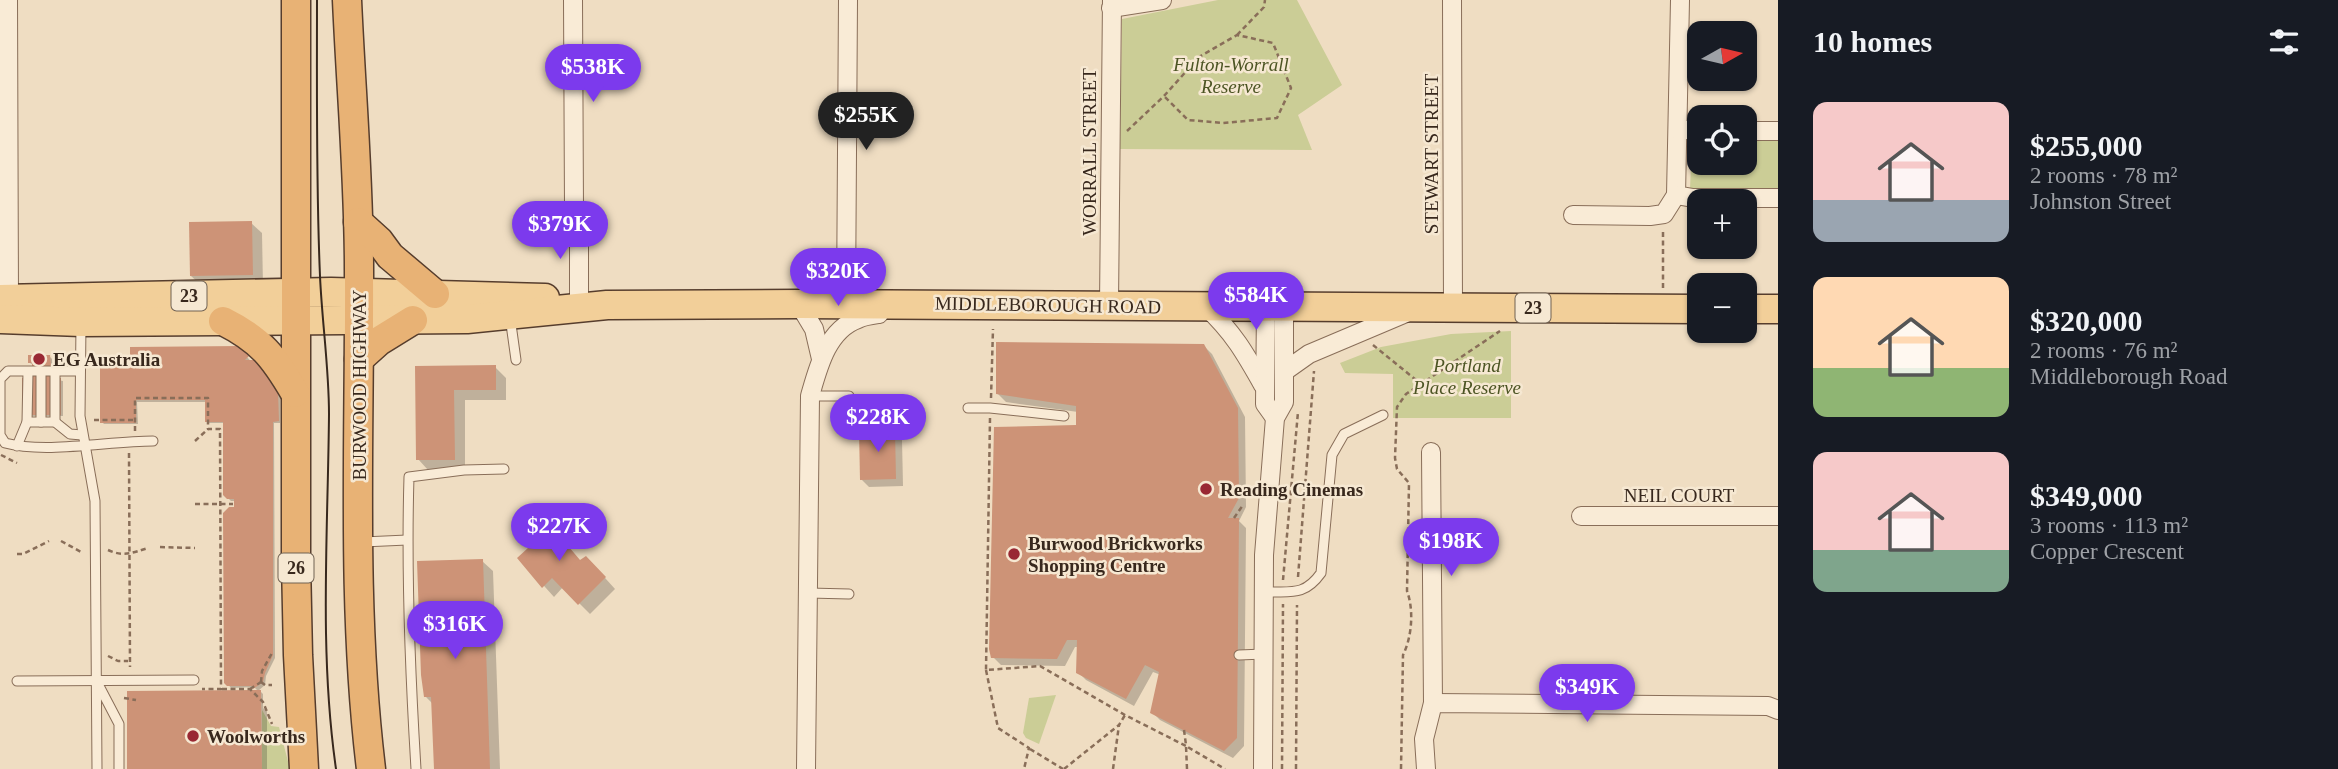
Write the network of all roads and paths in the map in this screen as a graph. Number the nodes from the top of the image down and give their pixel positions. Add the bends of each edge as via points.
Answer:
1 (8, 0) edge
2 (296, 0) edge
3 (347, 0) edge
4 (573, 0) edge
5 (848, 0) edge
6 (1163, 0) edge
7 (1265, 0) edge
8 (1452, 0) edge
9 (1680, 0) edge
10 (1112, 4) edge
11 (1237, 35) junction
12 (1164, 96) junction
13 (1678, 130) junction
14 (1687, 130) edge
15 (1757, 131) edge
16 (1778, 131) edge
17 (1111, 146) junction
18 (1676, 195) junction
19 (1778, 198) edge
20 (1664, 214) junction
21 (1573, 215) dead end
22 (358, 222) junction
23 (435, 295) junction
24 (579, 301) junction
25 (799, 304) junction
26 (846, 304) junction
27 (897, 304) junction
28 (1109, 305) junction
29 (3, 306) edge
30 (359, 306) junction
31 (607, 306) junction
32 (296, 307) junction
33 (1206, 307) junction
34 (1275, 307) junction
35 (1453, 307) junction
36 (1419, 308) junction
37 (1663, 309) junction
38 (1687, 309) edge
39 (1757, 309) edge
40 (1778, 309) edge
41 (81, 310) junction
42 (510, 316) junction
43 (413, 320) junction
44 (223, 321) junction
45 (993, 329) dead end
46 (1373, 345) dead end
47 (359, 359) junction
48 (821, 359) junction
49 (516, 360) dead end
50 (1285, 371) junction
51 (28, 372) junction
52 (41, 372) junction
53 (55, 372) junction
54 (80, 372) junction
55 (1307, 376) dead end
56 (1422, 384) dead end
57 (1265, 388) junction
58 (296, 395) junction
59 (810, 396) junction
60 (849, 396) dead end
61 (1298, 405) dead end
62 (968, 408) dead end
63 (990, 408) junction
64 (1383, 415) dead end
65 (1064, 416) dead end
66 (1275, 418) junction
67 (94, 420) dead end
68 (135, 420) junction
69 (27, 422) junction
70 (41, 422) junction
71 (55, 422) junction
72 (208, 429) junction
73 (135, 431) dead end
74 (82, 435) junction
75 (153, 441) dead end
76 (195, 441) dead end
77 (17, 446) junction
78 (83, 446) junction
79 (129, 450) dead end
80 (1431, 452) dead end
81 (0, 455) edge
82 (17, 463) dead end
83 (504, 469) dead end
84 (195, 504) dead end
85 (221, 504) junction
86 (233, 504) dead end
87 (1243, 505) dead end
88 (1581, 516) dead end
89 (1778, 516) edge
90 (1234, 519) dead end
91 (407, 540) junction
92 (49, 541) dead end
93 (61, 541) dead end
94 (359, 542) junction
95 (160, 547) dead end
96 (148, 548) dead end
97 (195, 548) dead end
98 (106, 549) dead end
99 (17, 554) dead end
100 (130, 554) junction
101 (86, 555) dead end
102 (1264, 592) junction
103 (1283, 592) junction
104 (1297, 592) junction
105 (809, 593) junction
106 (849, 594) dead end
107 (272, 653) dead end
108 (1264, 654) junction
109 (1239, 655) dead end
110 (118, 661) dead end
111 (130, 661) junction
112 (986, 670) junction
113 (130, 674) dead end
114 (17, 681) dead end
115 (96, 681) junction
116 (261, 682) junction
117 (195, 685) joint
118 (272, 685) dead end
119 (221, 689) junction
120 (250, 689) junction
121 (124, 698) dead end
122 (136, 700) dead end
123 (1433, 704) junction
124 (1778, 710) edge
125 (1125, 715) junction
126 (272, 724) dead end
127 (1119, 725) junction
128 (1184, 730) dead end
129 (1186, 746) junction
130 (1029, 748) junction
131 (97, 769) edge
132 (119, 769) edge
133 (304, 769) edge
134 (371, 769) edge
135 (416, 769) edge
136 (806, 769) edge
137 (1024, 769) edge
138 (1064, 769) edge
139 (1113, 769) edge
140 (1187, 769) edge
141 (1224, 769) edge
142 (1263, 769) edge
143 (1282, 769) edge
144 (1296, 769) edge
145 (1426, 769) edge

1 - 29 street
2 - 32 highway, 26
3 - 22 highway, BURWOOD HIGHWAY
4 - 24 street
5 - 26 street
6 - 10 street
7 - 11 path via 1264,7
8 - 35 street, STEWART STREET
9 - 13 street
10 - 17 street, WORRALL STREET
11 - 12 path via 1199,57
11 - 12 path via 1273,43 1291,89 1277,118 1223,123 1188,120
12 - 17 path
13 - 14 street
13 - 18 street
15 - 16 street
17 - 28 street, WORRALL STREET
18 - 19 street
18 - 20 street
20 - 21 street
20 - 37 path
22 - 23 highway
22 - 30 highway, BURWOOD HIGHWAY
23 - 24 main road, MIDDLEBOROUGH ROAD / 23
23 - 30 main road, MIDDLEBOROUGH ROAD / 23
24 - 31 main road, MIDDLEBOROUGH ROAD / 23
25 - 26 main road, MIDDLEBOROUGH ROAD / 23
25 - 31 main road, MIDDLEBOROUGH ROAD / 23
25 - 48 street via 814,329
26 - 27 main road, MIDDLEBOROUGH ROAD / 23
27 - 28 main road, MIDDLEBOROUGH ROAD / 23
27 - 48 street via 839,330
28 - 33 main road, MIDDLEBOROUGH ROAD / 23
29 - 41 main road, MIDDLEBOROUGH ROAD / 23
30 - 32 main road, MIDDLEBOROUGH ROAD / 23
30 - 43 main road, MIDDLEBOROUGH ROAD / 23
30 - 47 highway, BURWOOD HIGHWAY
31 - 42 main road, MIDDLEBOROUGH ROAD / 23
32 - 41 main road, MIDDLEBOROUGH ROAD / 23
32 - 44 main road, MIDDLEBOROUGH ROAD / 23
32 - 58 highway, 26
33 - 34 main road, MIDDLEBOROUGH ROAD / 23
33 - 57 street via 1240,344
34 - 36 main road, MIDDLEBOROUGH ROAD / 23
34 - 50 street
34 - 57 street
35 - 36 main road, MIDDLEBOROUGH ROAD / 23
35 - 37 main road, MIDDLEBOROUGH ROAD / 23
36 - 50 street via 1308,354
37 - 38 main road, MIDDLEBOROUGH ROAD / 23
39 - 40 main road
41 - 44 main road, MIDDLEBOROUGH ROAD / 23
41 - 54 lane
42 - 43 main road, MIDDLEBOROUGH ROAD / 23
42 - 49 lane
43 - 47 highway
44 - 58 highway via 269,352
45 - 63 path
46 - 56 path
47 - 94 highway, BURWOOD HIGHWAY
48 - 59 street
50 - 66 street via 1284,402
51 - 52 lane
51 - 69 lane
51 - 77 lane via 8,371 1,379 0,435 5,443
52 - 53 lane
52 - 70 lane
53 - 54 lane
53 - 71 lane
54 - 74 lane
55 - 104 path via 1314,371
57 - 66 street via 1265,404
58 - 133 highway, 26 via 298,655
59 - 60 lane
59 - 105 street
61 - 103 path
62 - 63 lane
63 - 65 lane
63 - 112 path
64 - 104 lane via 1344,434 1332,455 1321,573 1312,586
66 - 102 street
67 - 68 path
68 - 72 path via 135,398 208,398
68 - 73 path
69 - 70 lane
69 - 77 lane
70 - 71 lane
71 - 74 lane via 69,434
72 - 76 path
72 - 85 path via 220,429
74 - 78 lane
75 - 78 lane
77 - 78 lane
78 - 115 lane via 95,502
79 - 100 path
80 - 123 street
81 - 82 path
83 - 91 lane via 409,477
84 - 85 path
85 - 86 path
85 - 119 path
87 - 90 path
88 - 89 street, NEIL COURT
91 - 94 lane
91 - 135 lane
92 - 99 path
93 - 101 path
94 - 134 highway, BURWOOD HIGHWAY via 363,705
95 - 97 path
96 - 100 path
98 - 100 path
100 - 111 path
102 - 103 lane
102 - 108 street
103 - 104 lane
103 - 143 path
104 - 144 path
105 - 106 lane
105 - 136 street
107 - 116 path
108 - 109 lane
108 - 142 street
110 - 111 path
111 - 113 path
112 - 125 path via 1040,666
112 - 130 path via 998,728
114 - 115 lane
115 - 117 lane
115 - 131 lane
115 - 132 lane via 119,724
116 - 118 path
116 - 120 path
117 - 119 path
119 - 120 path
120 - 126 path
121 - 122 path
123 - 124 street via 1768,706
123 - 145 street via 1424,739
125 - 127 path
125 - 129 path
127 - 138 path
127 - 139 path
128 - 129 path
129 - 140 path
129 - 141 path
130 - 137 path
130 - 138 path

